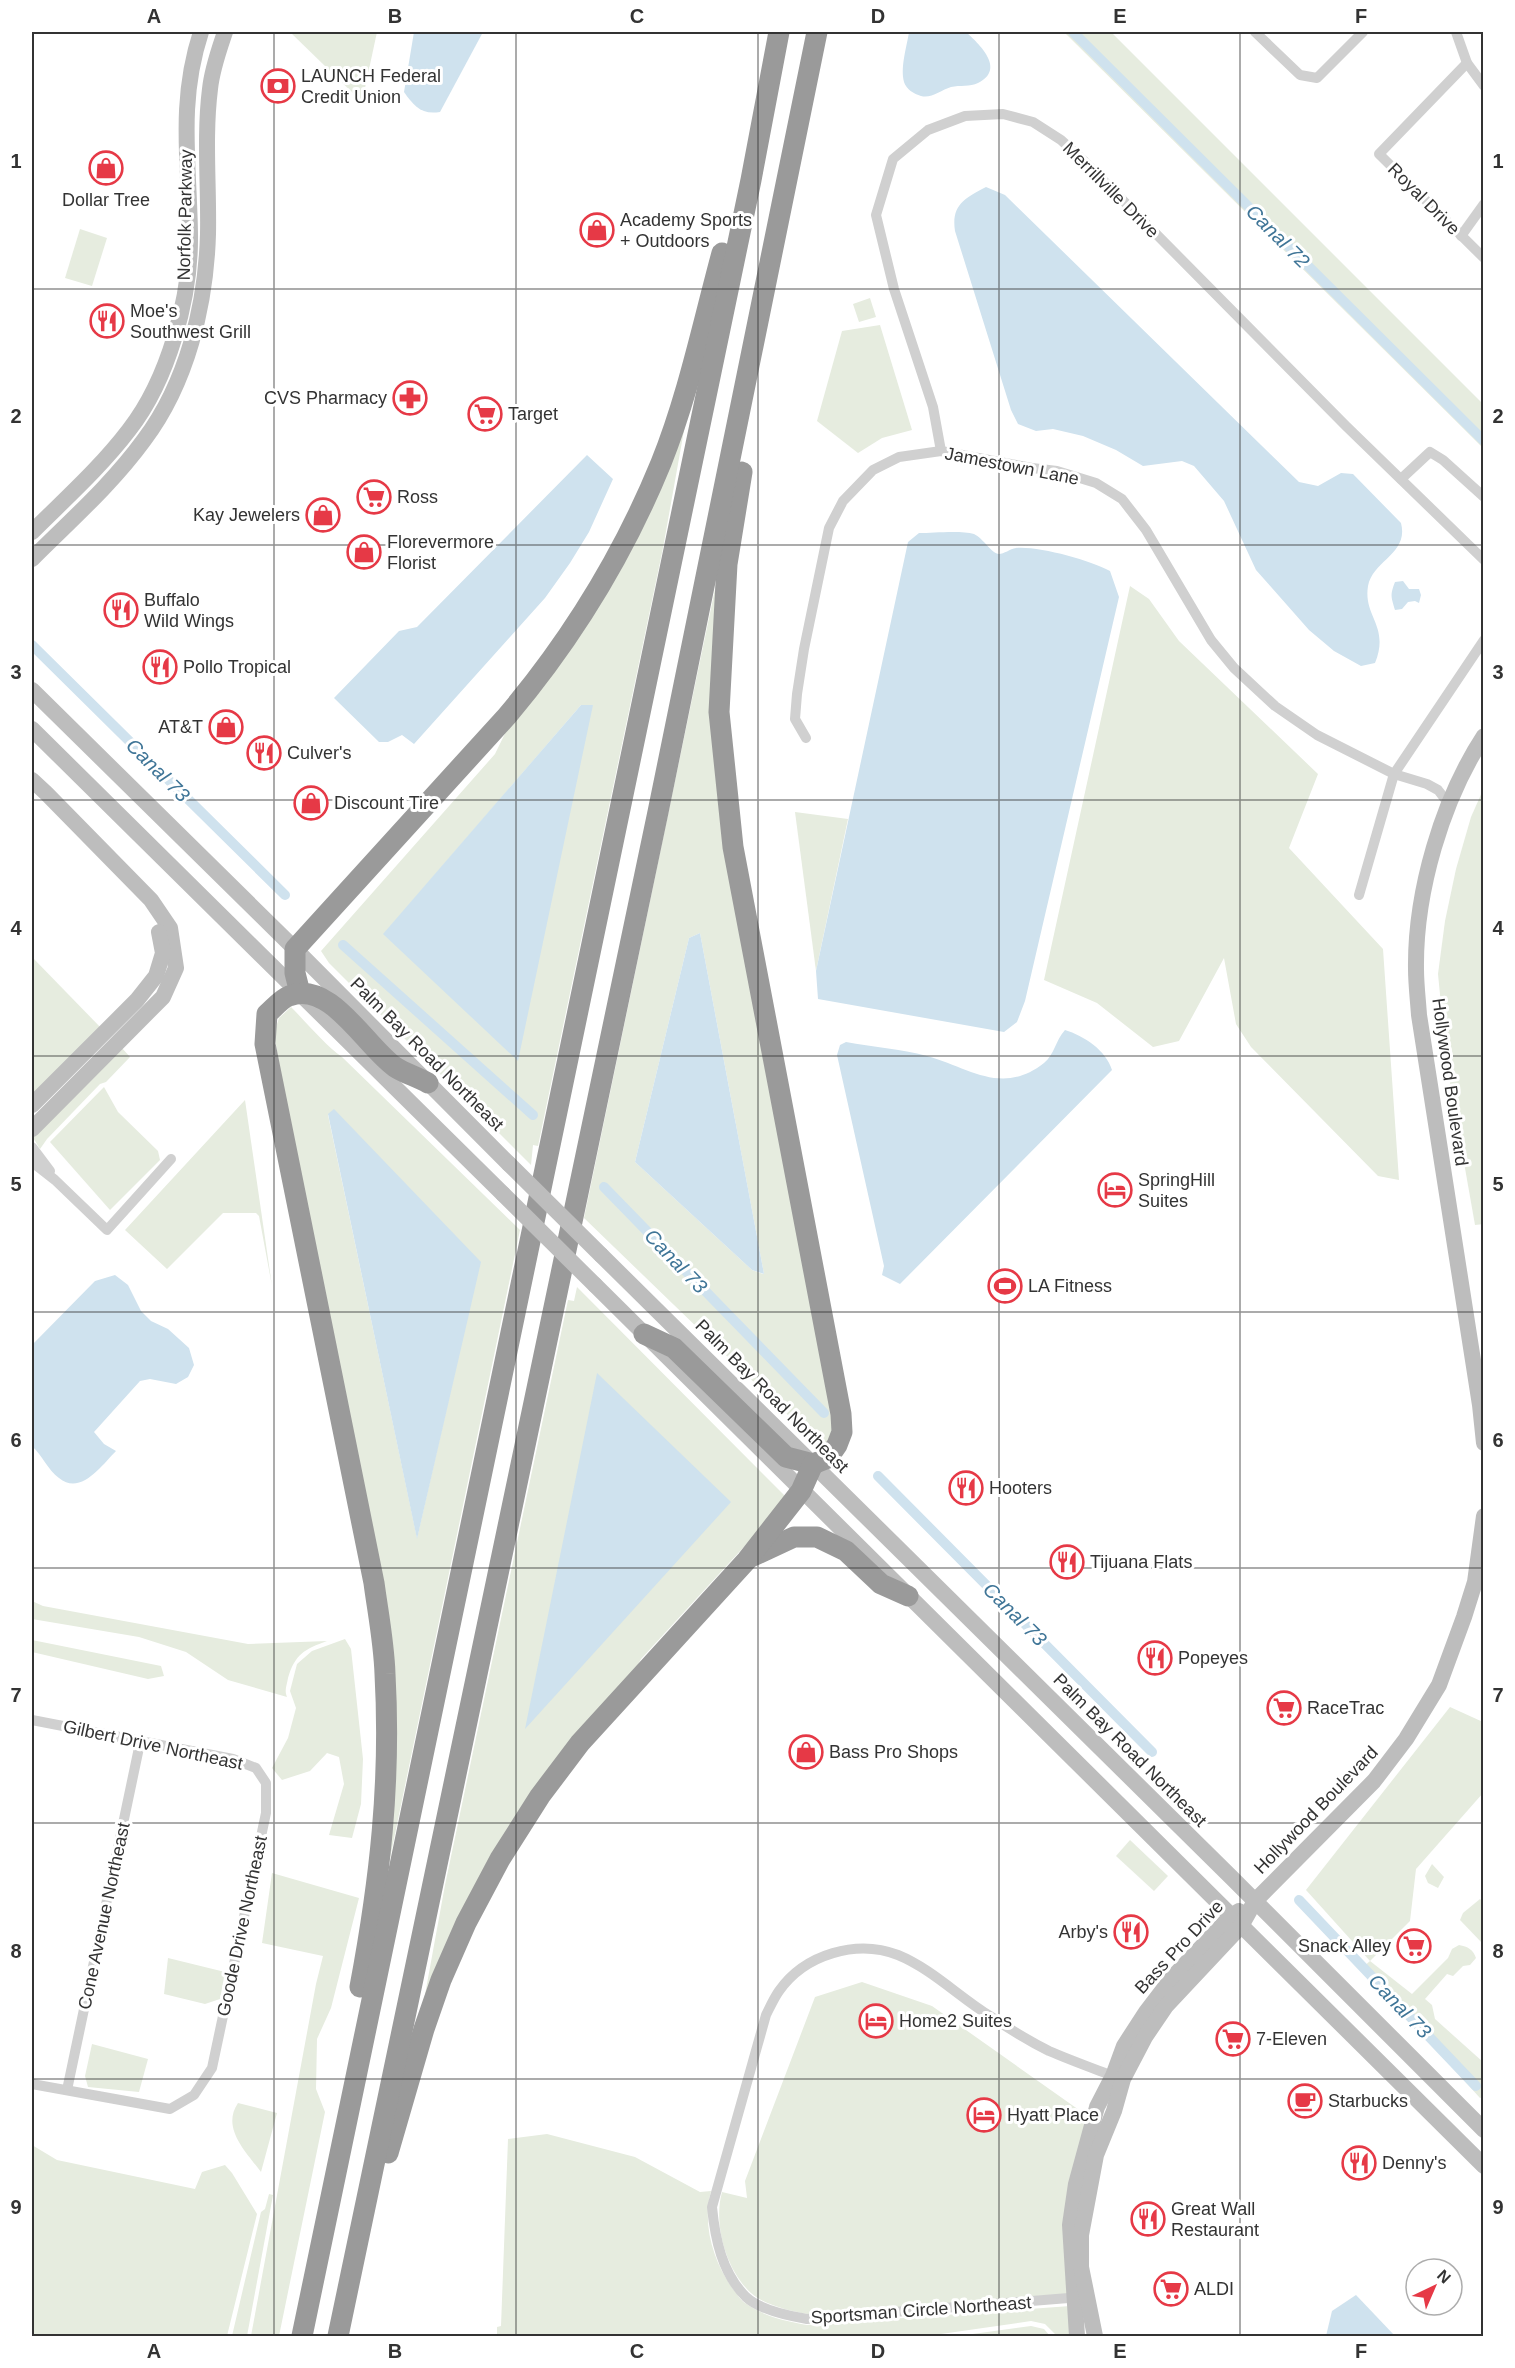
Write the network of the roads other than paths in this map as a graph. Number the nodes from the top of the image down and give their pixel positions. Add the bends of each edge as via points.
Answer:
1 (201, 32) edge
2 (225, 32) edge
3 (779, 32) edge
4 (817, 32) edge
5 (1255, 32) edge
6 (1364, 32) edge
7 (1456, 32) edge
8 (1467, 63) junction
9 (1484, 86) edge
10 (751, 180) junction
11 (1484, 204) edge
12 (1461, 236) junction
13 (1484, 258) edge
14 (751, 358) junction
15 (941, 451) junction
16 (1401, 479) junction
17 (1484, 497) edge
18 (32, 532) edge
19 (32, 559) edge
20 (1484, 560) edge
21 (1484, 640) edge
22 (32, 690) edge
23 (32, 729) edge
24 (1484, 736) edge
25 (806, 738) dead end
26 (1394, 774) junction
27 (32, 780) edge
28 (32, 794) edge
29 (1449, 804) junction
30 (1359, 895) dead end
31 (295, 949) junction
32 (300, 993) junction
33 (428, 1083) junction
34 (32, 1105) edge
35 (32, 1129) edge
36 (32, 1147) edge
37 (171, 1159) dead end
38 (32, 1162) edge
39 (55, 1180) junction
40 (644, 1334) junction
41 (1484, 1443) edge
42 (813, 1464) junction
43 (801, 1491) junction
44 (1484, 1516) edge
45 (747, 1560) junction
46 (908, 1596) junction
47 (32, 1720) edge
48 (140, 1743) junction
49 (266, 1783) joint
50 (1255, 1901) junction
51 (1236, 1921) junction
52 (1113, 2076) junction
53 (32, 2084) edge
54 (68, 2090) junction
55 (1430, 2112) junction
56 (1479, 2126) edge
57 (1457, 2139) junction
58 (1484, 2139) edge
59 (1484, 2166) edge
60 (335, 2174) junction
61 (359, 2233) junction
62 (1081, 2297) junction
63 (302, 2337) edge
64 (338, 2337) edge
65 (1077, 2337) edge
66 (1095, 2337) edge

1 - 18 street, Norfolk Parkway via 188,87 185,124 190,235 184,296 174,341 157,382 130,429 99,466
2 - 19 street, Norfolk Parkway via 210,89 206,136 207,268 191,344 174,390 144,441
3 - 10 highway
4 - 14 highway
5 - 6 street via 1300,75 1317,78
7 - 8 street
8 - 9 street
8 - 12 street, Royal Drive via 1378,154
10 - 31 highway via 730,227 661,462 606,577 532,686
10 - 60 highway
11 - 12 street
12 - 13 street, Royal Drive
14 - 42 highway via 752,412 727,564 719,712 732,847 842,1414 837,1445 828,1458
14 - 61 highway
15 - 16 street, Merrillville Drive via 933,407 894,289 876,214 893,159 928,130 966,116 1003,114 1033,122 1084,160
15 - 25 street, Jamestown Lane via 899,457 873,470 843,501 829,528 797,694 795,718
15 - 26 street, Jamestown Lane via 1057,471 1096,483 1122,499 1146,530 1211,640 1234,668 1275,706 1317,735
16 - 17 street via 1430,452
16 - 20 street, Merrillville Drive
21 - 26 street
22 - 31 street, Palm Bay Road Northeast
23 - 32 street
24 - 29 street, Hollywood Boulevard via 1468,760
26 - 29 street, Jamestown Lane via 1427,784
26 - 30 street
27 - 35 street via 151,900 170,928 176,968 163,997
28 - 34 street via 148,910 159,928 163,953 156,976 137,1000
29 - 41 street, Hollywood Boulevard via 1422,898 1416,968 1419,1015
31 - 32 highway
31 - 33 street, Palm Bay Road Northeast
32 - 33 highway via 314,994 332,1005 394,1066
32 - 40 street, bridge
32 - 60 highway via 286,996 267,1014 265,1044 372,1572 385,1671 383,1837 375,1906 338,2107
33 - 42 street, Palm Bay Road Northeast, bridge
36 - 39 street
37 - 39 street via 107,1230
38 - 39 street
40 - 42 highway via 674,1348 786,1457
40 - 43 street
42 - 43 highway
42 - 50 street, Palm Bay Road Northeast
43 - 45 highway
43 - 46 street
44 - 50 street, Hollywood Boulevard via 1475,1582 1439,1685 1394,1757 1374,1781
45 - 46 highway via 794,1537 817,1537 846,1551 880,1584
45 - 61 highway via 580,1743 500,1859 441,1980 381,2177
46 - 51 street
47 - 48 street, Gilbert Drive Northeast
48 - 49 street, Gilbert Drive Northeast via 233,1759 256,1768
48 - 54 street, Cone Avenue Northeast
49 - 54 street, Goode Drive Northeast via 266,1813 212,2068 194,2095 170,2109
50 - 51 street, Bass Pro Drive
50 - 56 street, Palm Bay Road Northeast
51 - 52 street, Bass Pro Drive via 1172,1978 1124,2046
51 - 55 street
51 - 62 street, Bass Pro Drive via 1166,2006 1123,2079 1096,2155 1081,2235
52 - 62 street, Bass Pro Drive via 1097,2107 1076,2184 1070,2225
52 - 62 street, Sportsman Circle Northeast via 1048,2050 988,2016 938,1978 898,1956 870,1948 840,1950 796,1972 779,1990 766,2015 712,2207 714,2233 726,2268 747,2298 782,2315 813,2319
53 - 54 street
55 - 56 street
55 - 57 street
57 - 58 street
57 - 59 street
60 - 63 highway
61 - 64 highway
62 - 65 street, Bass Pro Drive
62 - 66 street, Bass Pro Drive

